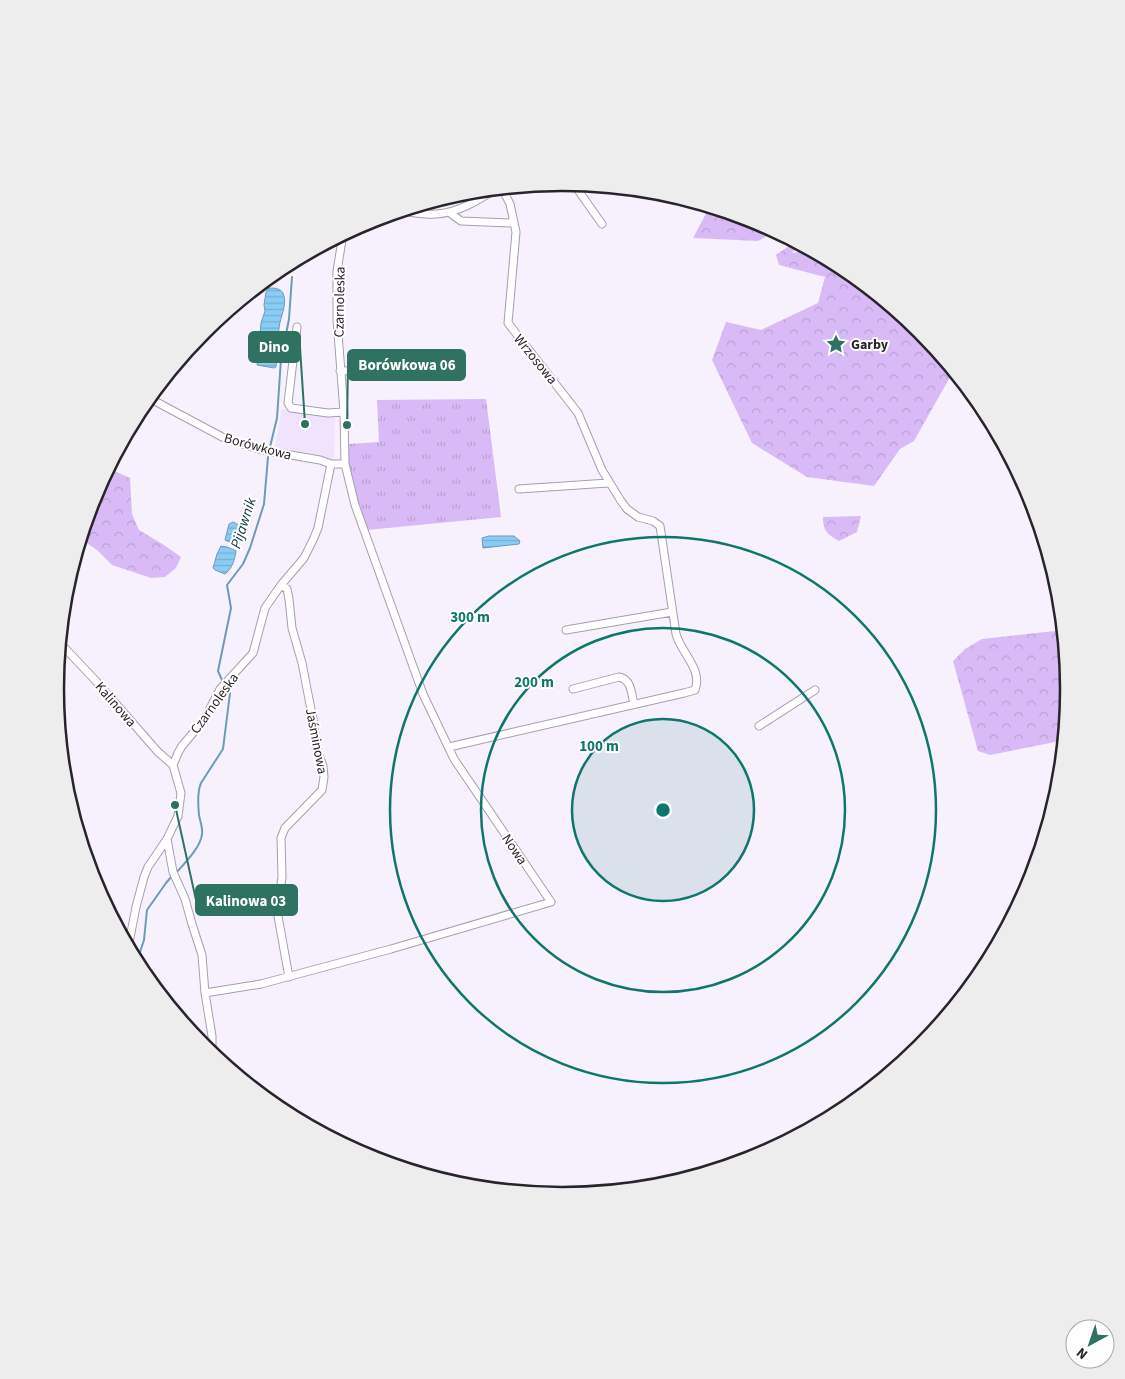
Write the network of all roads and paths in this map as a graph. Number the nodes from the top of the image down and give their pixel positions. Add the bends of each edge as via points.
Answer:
1 (579, 192) edge
2 (505, 194) edge
3 (484, 197) edge
4 (416, 213) edge
5 (450, 213) junction
6 (513, 223) junction
7 (602, 224) dead end
8 (342, 242) edge
9 (297, 327) dead end
10 (340, 370) junction
11 (455, 371) dead end
12 (155, 402) edge
13 (344, 412) junction
14 (331, 464) junction
15 (345, 464) junction
16 (608, 483) junction
17 (519, 489) dead end
18 (281, 584) junction
19 (672, 612) junction
20 (566, 630) dead end
21 (66, 648) edge
22 (573, 689) dead end
23 (815, 690) dead end
24 (634, 704) junction
25 (759, 726) dead end
26 (449, 747) junction
27 (173, 765) junction
28 (167, 839) junction
29 (130, 937) edge
30 (289, 976) junction
31 (205, 994) junction
32 (212, 1044) edge

1 - 7 street
2 - 6 street, Wrzosowa
3 - 5 street
4 - 5 street
5 - 6 street via 461,221
6 - 16 street, Wrzosowa via 516,232 508,323 578,413
8 - 10 street, Czarnoleska via 337,271
9 - 13 street via 288,403 291,408
10 - 11 street
10 - 13 street, Czarnoleska
12 - 14 street, Borówkowa via 226,439
13 - 15 street, Czarnoleska
14 - 15 street, Borówkowa
14 - 18 street, Czarnoleska via 318,528 304,558
15 - 26 street, Nowa via 358,514 423,694
16 - 17 street
16 - 19 street, Wrzosowa via 627,509 660,526
18 - 27 street, Czarnoleska via 265,608 253,653 220,689 204,720 182,746
18 - 30 street, Jaśminowa via 290,598 292,628 324,777 322,790 285,828 281,838 282,877 277,911
19 - 20 street
19 - 24 street, Wrzosowa via 678,641 693,667 695,690
21 - 27 street, Kalinowa
22 - 24 street via 626,678
23 - 25 street
24 - 26 street, Wrzosowa
26 - 30 street, Nowa via 462,772 551,902
27 - 28 street via 181,793 178,816
28 - 29 street via 144,877
28 - 31 street via 175,875 202,955
30 - 31 street, Nowa
31 - 32 street

